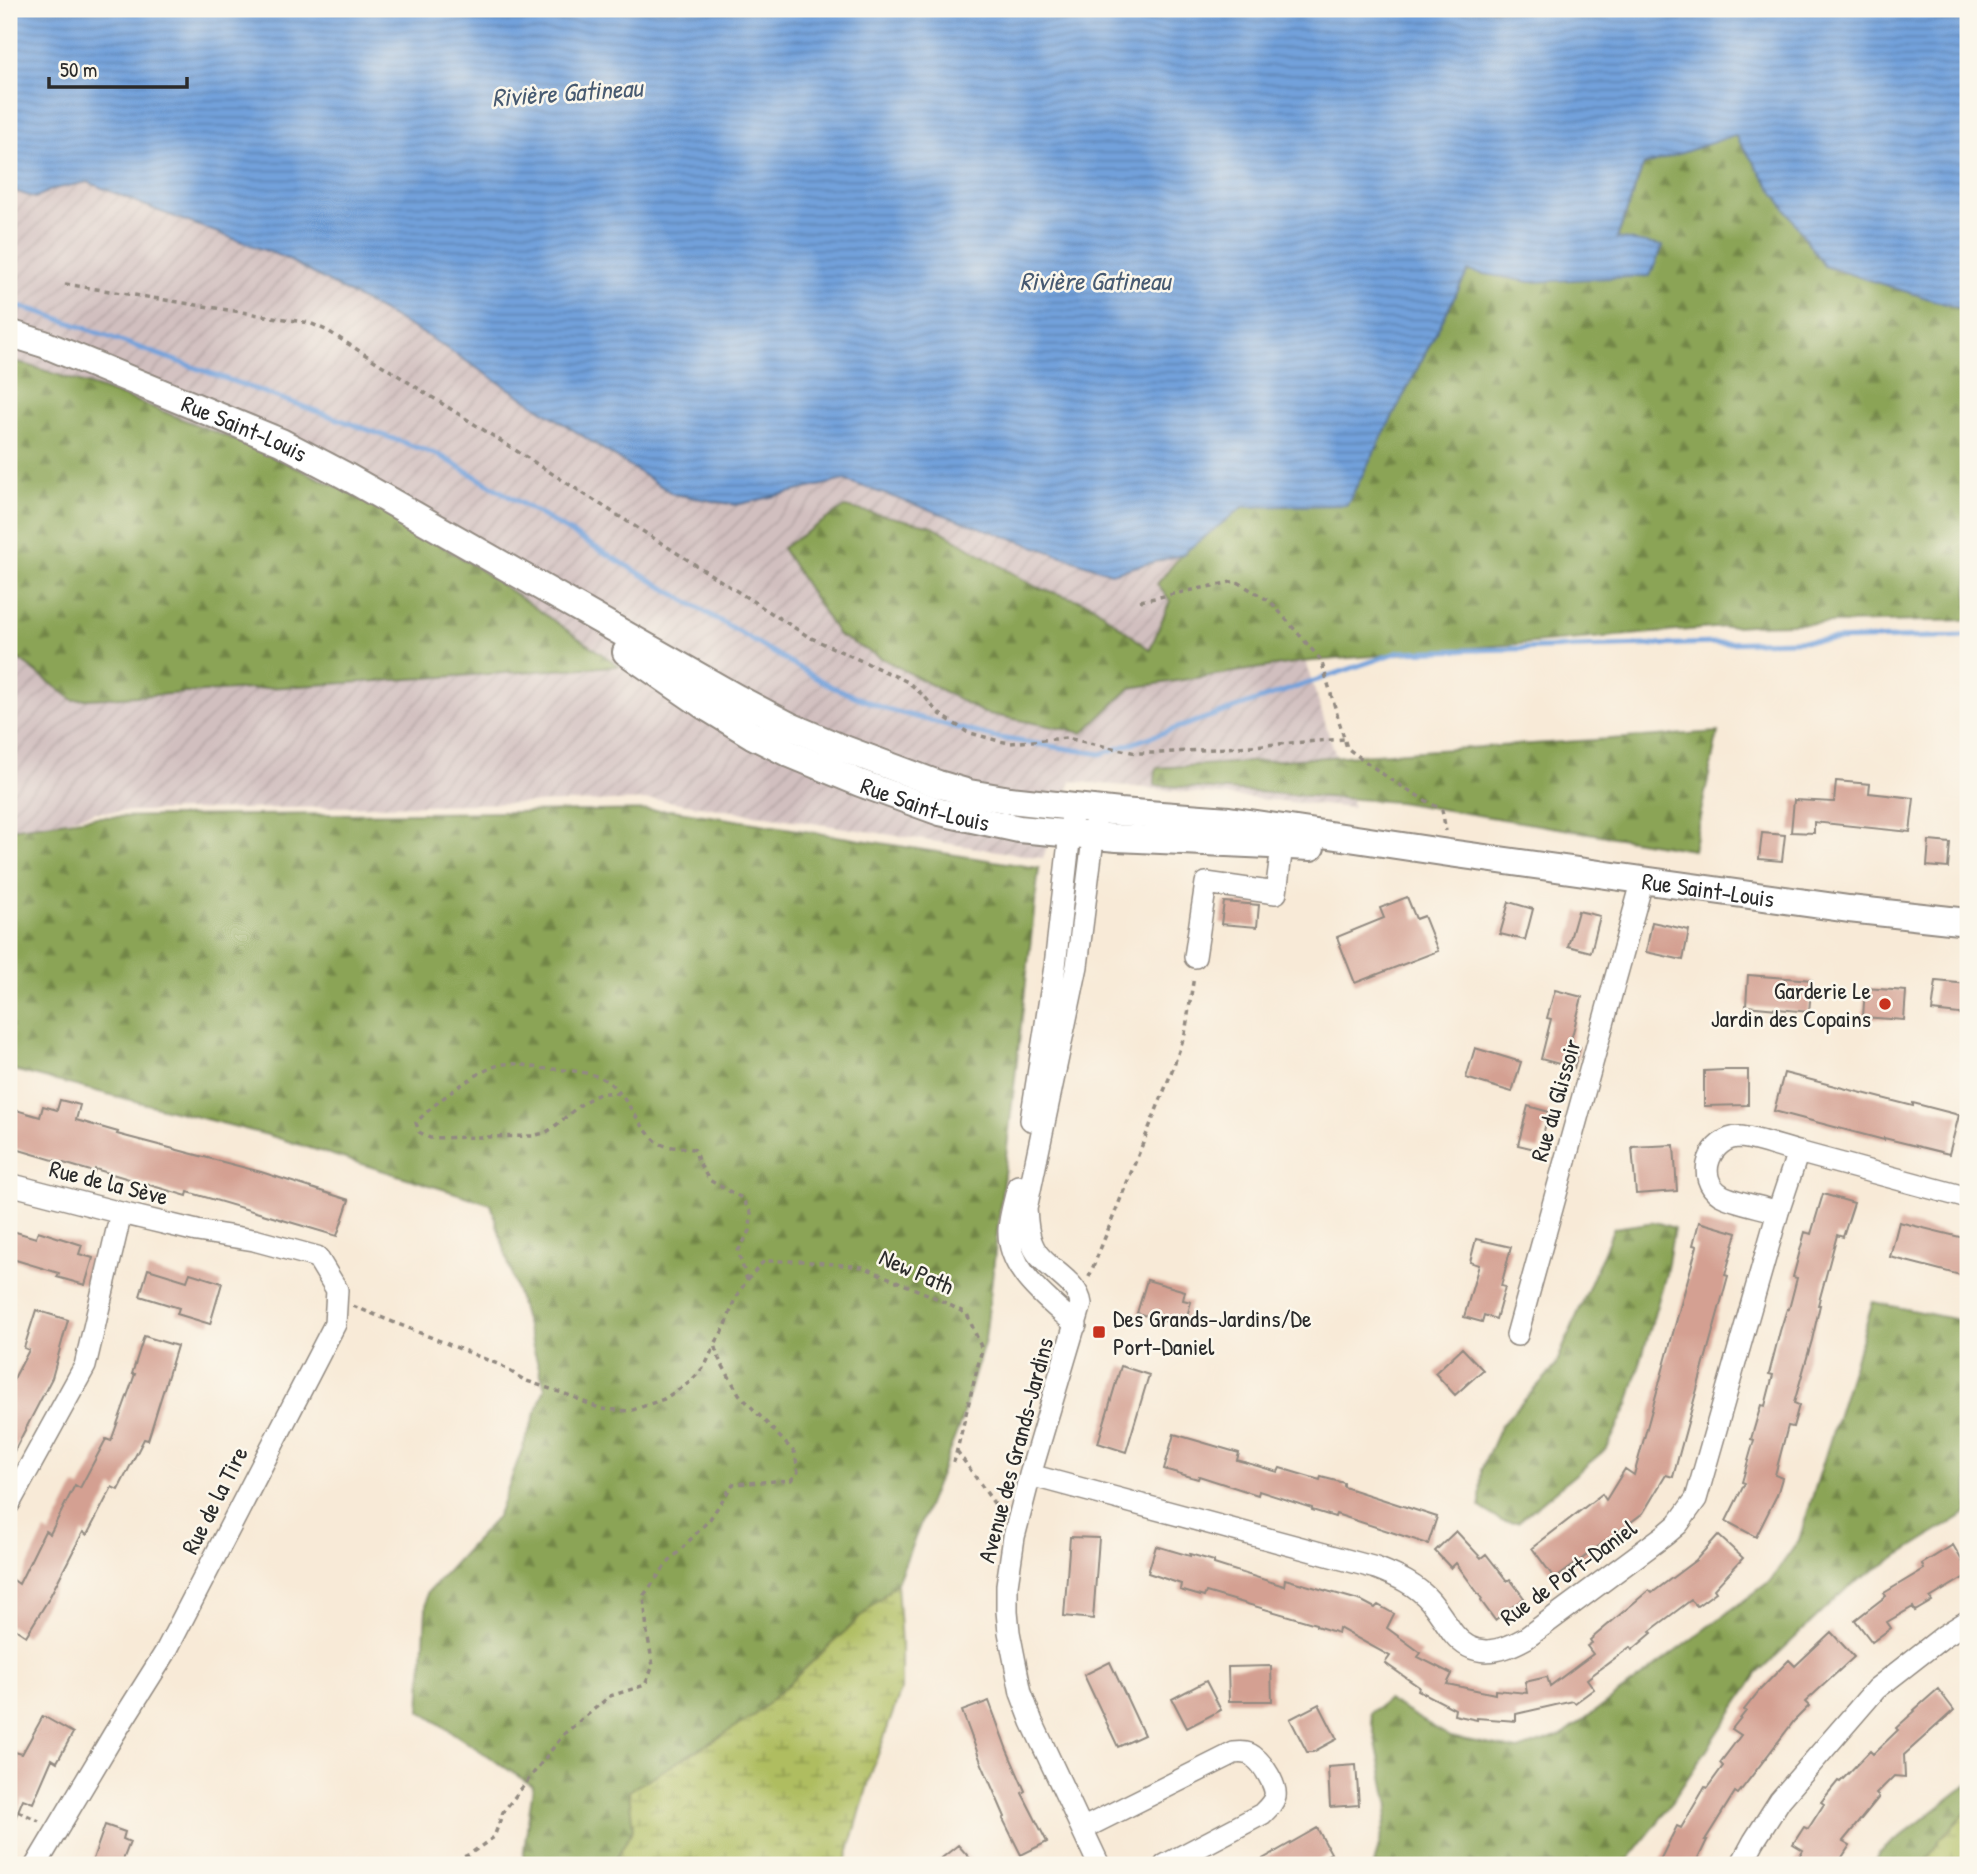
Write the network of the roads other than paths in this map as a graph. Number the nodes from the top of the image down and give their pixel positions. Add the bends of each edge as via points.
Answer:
1 (9, 333) edge
2 (468, 545) junction
3 (1085, 808) junction
4 (1082, 834) junction
5 (1282, 846) junction
6 (1450, 853) junction
7 (1643, 880) junction
8 (1968, 922) edge
9 (1195, 957) road end
10 (1798, 1152) junction
11 (9, 1184) edge
12 (1968, 1198) edge
13 (1778, 1212) junction
14 (121, 1213) junction
15 (336, 1299) joint
16 (1517, 1335) dead end
17 (1030, 1475) junction
18 (9, 1504) edge
19 (1968, 1621) edge
20 (1082, 1829) junction
21 (1096, 1864) edge
22 (36, 1865) edge
23 (1165, 1865) edge
24 (1741, 1865) edge

1 - 2 main road, Rue Saint-Louis via 281,442
2 - 3 main road, Rue Saint-Louis via 803,731 969,793
2 - 4 main road, Rue Saint-Louis via 703,705 790,754 940,811 1019,830
3 - 4 street, Avenue des Grands-Jardins
3 - 6 main road, Rue Saint-Louis via 1229,820
4 - 5 main road, Rue Saint-Louis
4 - 17 street, Avenue des Grands-Jardins via 1009,1231 1013,1255 1029,1281 1076,1325
5 - 6 main road, Rue Saint-Louis
5 - 9 street via 1276,893 1206,883
6 - 7 main road, Rue Saint-Louis
7 - 8 main road, Rue Saint-Louis
7 - 16 street, Rue du Glissoir
10 - 12 street
10 - 13 street, Rue de Port-Daniel
10 - 13 street via 1741,1137 1720,1143 1707,1161 1713,1188 1722,1196
11 - 14 street, Rue de la Sève
13 - 17 street, Rue de Port-Daniel via 1700,1487 1688,1512 1665,1535 1508,1648 1494,1651 1466,1646 1431,1601 1398,1577 1376,1568
14 - 15 street, Rue de la Sève via 317,1257 337,1290
14 - 18 street via 85,1366
15 - 22 street, Rue de la Tire via 335,1324 165,1653
17 - 20 street, Avenue des Grands-Jardins via 1010,1566 1009,1632 1021,1693
19 - 24 street via 1876,1689 1780,1800
20 - 21 street, Avenue des Grands-Jardins
20 - 23 street via 1234,1753 1256,1758 1276,1794 1268,1808

